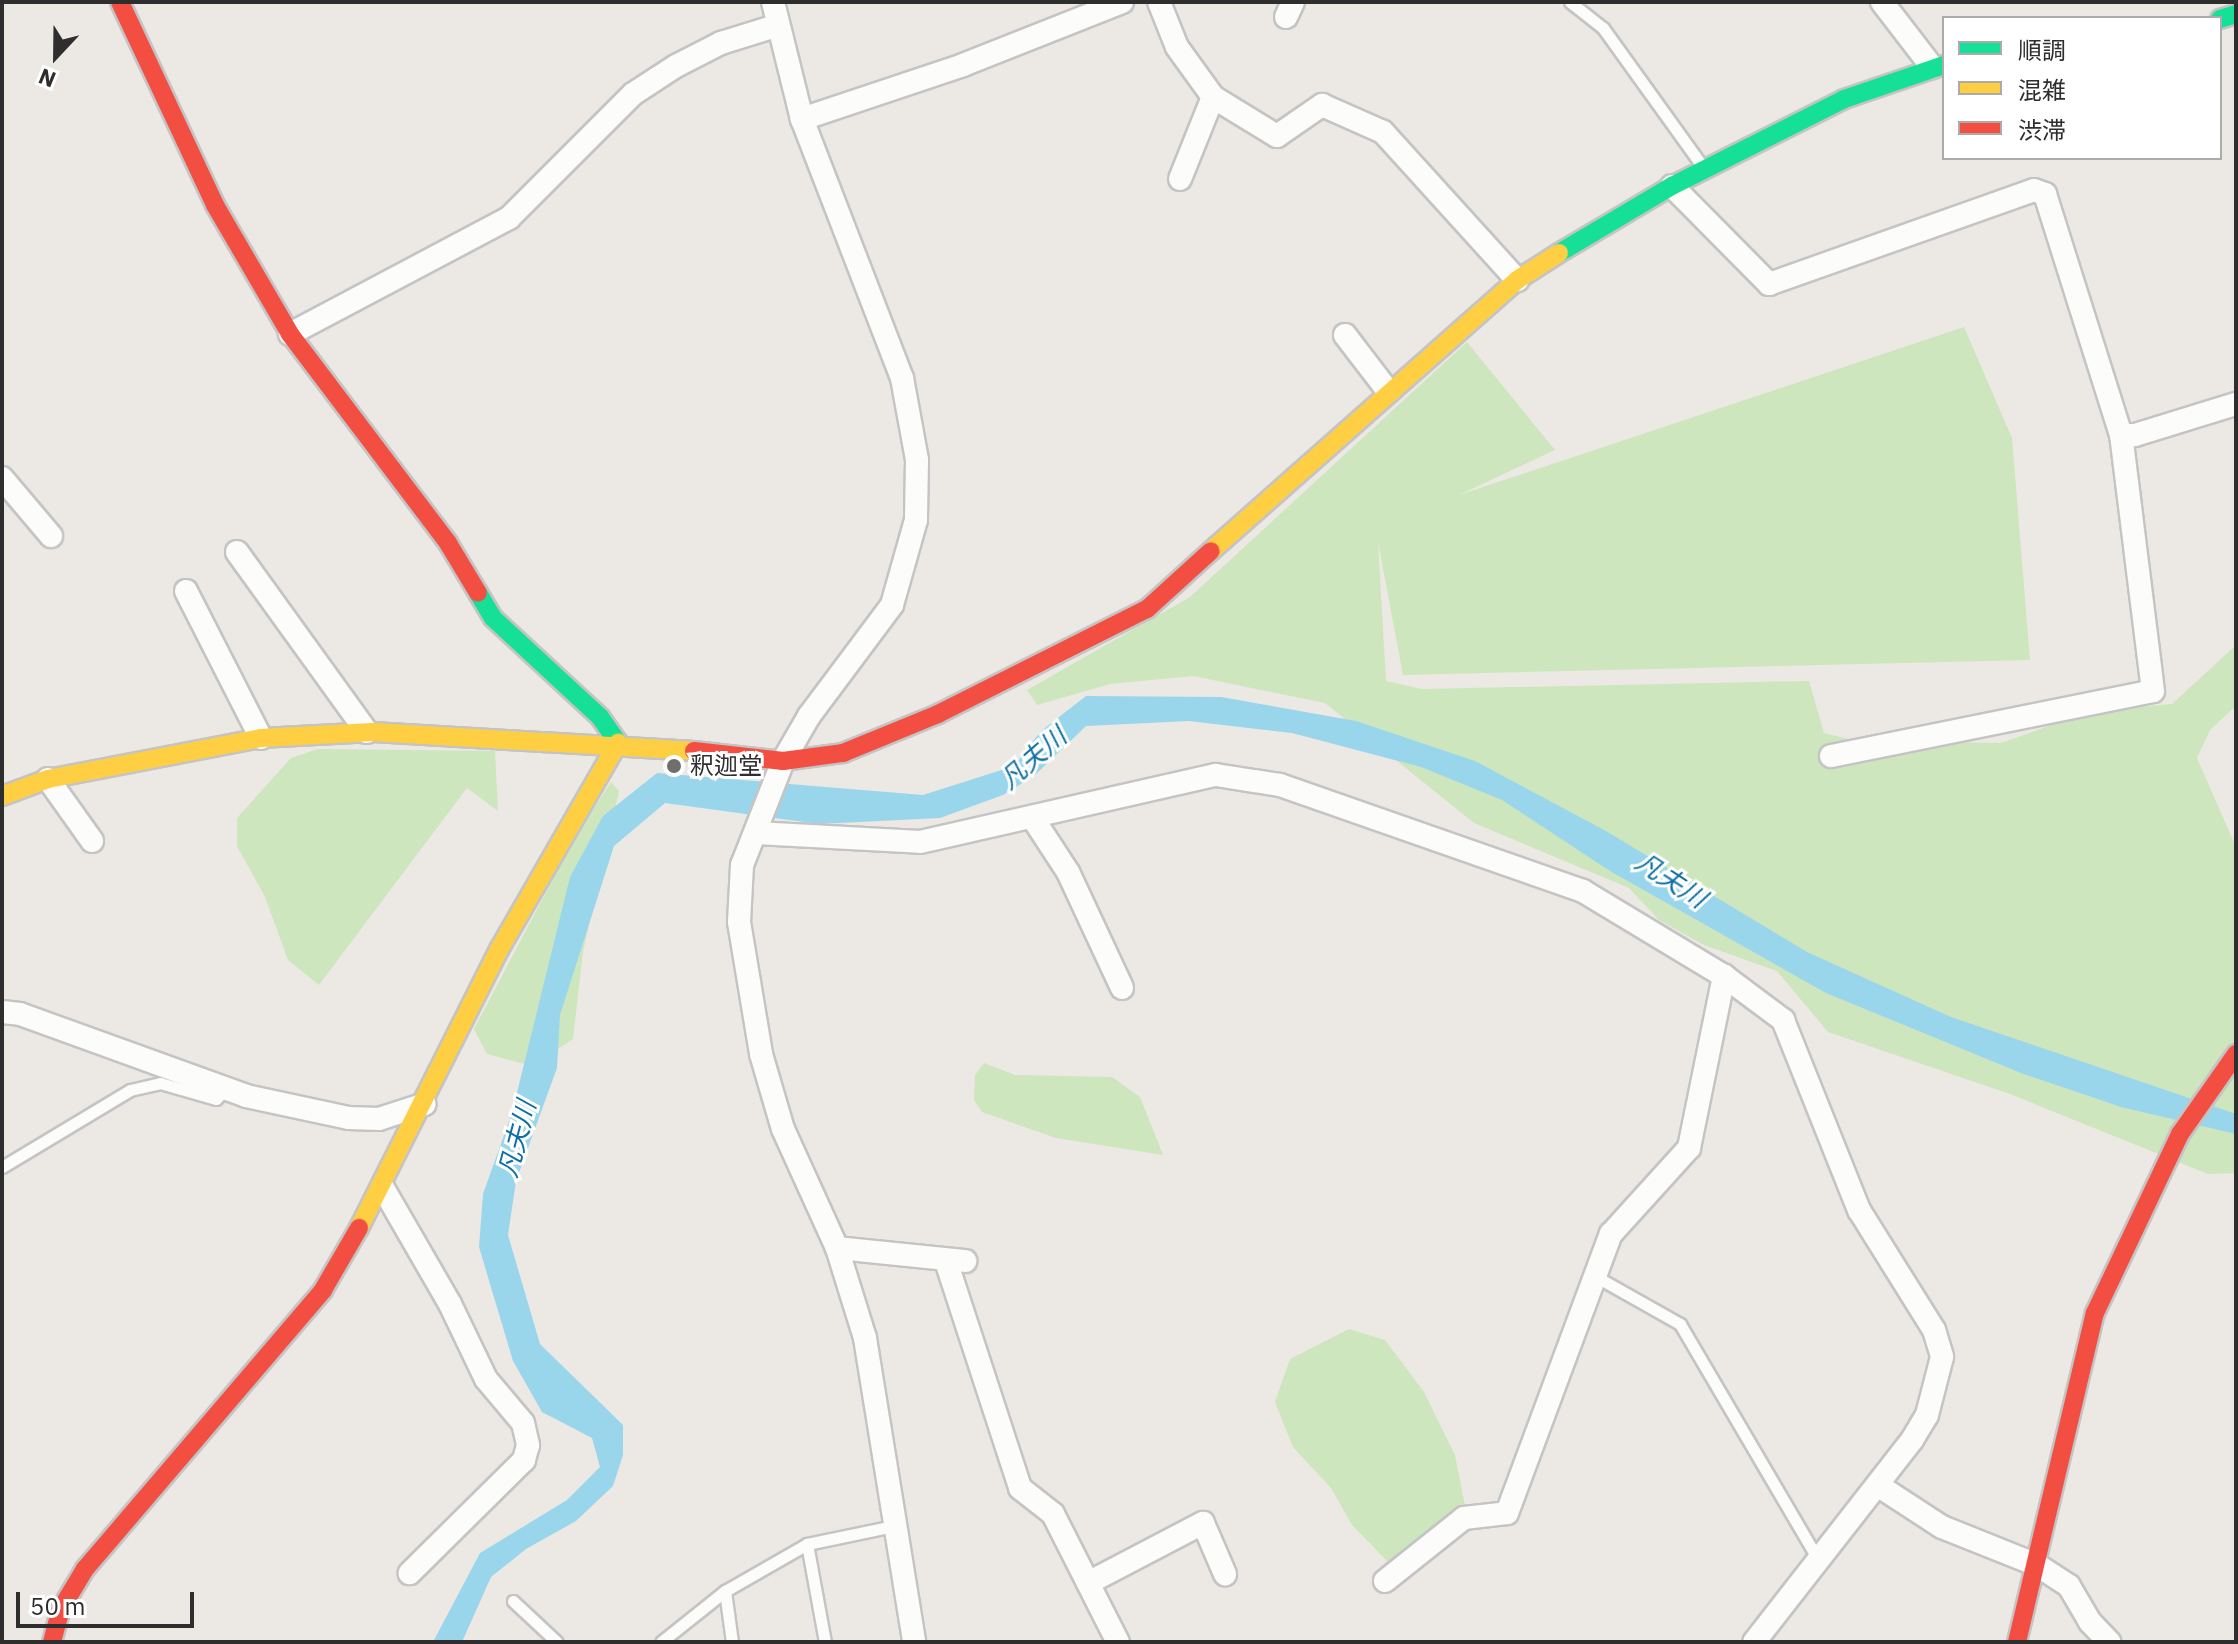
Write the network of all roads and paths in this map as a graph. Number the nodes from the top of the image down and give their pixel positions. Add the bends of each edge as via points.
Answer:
1 (120, 2) edge
2 (773, 2) edge
3 (1122, 2) edge
4 (1159, 2) edge
5 (1570, 2) edge
6 (1882, 2) edge
7 (776, 26) junction
8 (1938, 66) edge
9 (1213, 97) junction
10 (802, 119) junction
11 (1704, 170) junction
12 (1180, 179) dead end
13 (1672, 186) junction
14 (1517, 280) junction
15 (290, 334) junction
16 (1345, 335) dead end
17 (1388, 391) junction
18 (2236, 404) edge
19 (2121, 435) junction
20 (2, 478) edge
21 (51, 536) dead end
22 (237, 552) dead end
23 (186, 591) dead end
24 (367, 732) junction
25 (261, 738) junction
26 (618, 743) junction
27 (1831, 756) dead end
28 (783, 761) junction
29 (48, 779) junction
30 (2, 796) edge
31 (1032, 817) junction
32 (756, 833) junction
33 (92, 841) dead end
34 (1724, 976) junction
35 (1122, 988) dead end
36 (2, 1012) edge
37 (2236, 1054) edge
38 (226, 1088) junction
39 (425, 1104) junction
40 (2, 1167) edge
41 (383, 1188) junction
42 (837, 1248) junction
43 (1592, 1274) junction
44 (1879, 1486) junction
45 (894, 1526) junction
46 (807, 1544) junction
47 (1819, 1561) junction
48 (2037, 1565) junction
49 (410, 1573) dead end
50 (1225, 1574) dead end
51 (1385, 1581) dead end
52 (1088, 1583) junction
53 (725, 1591) junction
54 (513, 1601) dead end
55 (52, 1642) edge
56 (557, 1642) edge
57 (661, 1642) edge
58 (732, 1642) edge
59 (825, 1642) edge
60 (914, 1642) edge
61 (1118, 1642) edge
62 (1754, 1642) edge
63 (2017, 1642) edge
64 (2109, 1642) edge

1 - 15 street via 215,205
2 - 7 street
3 - 10 street via 963,65
4 - 9 street via 1177,47
5 - 11 lane via 1603,28
6 - 8 street
7 - 10 street
7 - 15 street via 721,43 676,66 633,94 509,218
8 - 11 street via 1844,99
9 - 12 street
9 - 14 street via 1277,136 1322,105 1383,132
10 - 28 street via 902,378 917,460 916,520 892,605 809,716
11 - 13 street
13 - 14 street
13 - 19 street via 1769,284 2034,190 2045,194
14 - 17 street
15 - 26 street via 448,543 493,618 600,717
16 - 17 street
17 - 28 street via 1147,609 938,714 843,753
18 - 19 street
19 - 27 street via 2153,691
20 - 21 street
22 - 24 street
23 - 25 street
24 - 25 street
24 - 26 street
25 - 29 street
26 - 28 street
26 - 39 street via 500,948
28 - 32 street
29 - 30 street
29 - 33 street
31 - 32 street via 920,842
31 - 34 street via 1216,775 1280,785 1583,891
31 - 35 street via 1068,872
32 - 42 street via 742,865 739,922 761,1054 783,1129
34 - 43 street via 1689,1148 1611,1234
34 - 44 street via 1783,1020 1859,1210 1934,1330 1942,1357 1927,1415
36 - 38 street
37 - 48 street via 2180,1134 2095,1313
38 - 39 street via 349,1118 379,1119
38 - 40 lane via 216,1099 160,1083 130,1090
39 - 41 street
41 - 49 street via 486,1379 523,1423 528,1445 524,1460
41 - 55 street via 323,1290 85,1569 61,1609
42 - 45 street via 865,1338
42 - 52 street via 955,1261 1020,1488 1053,1514
43 - 47 lane via 1680,1324
43 - 51 street via 1507,1513 1464,1518
44 - 47 street
44 - 48 street via 1942,1527
45 - 46 lane
45 - 60 street
46 - 53 lane
46 - 59 lane
47 - 62 street
48 - 63 street
48 - 64 street via 2069,1586
50 - 52 street via 1203,1523
52 - 61 street
53 - 57 lane
53 - 58 lane
54 - 56 lane

